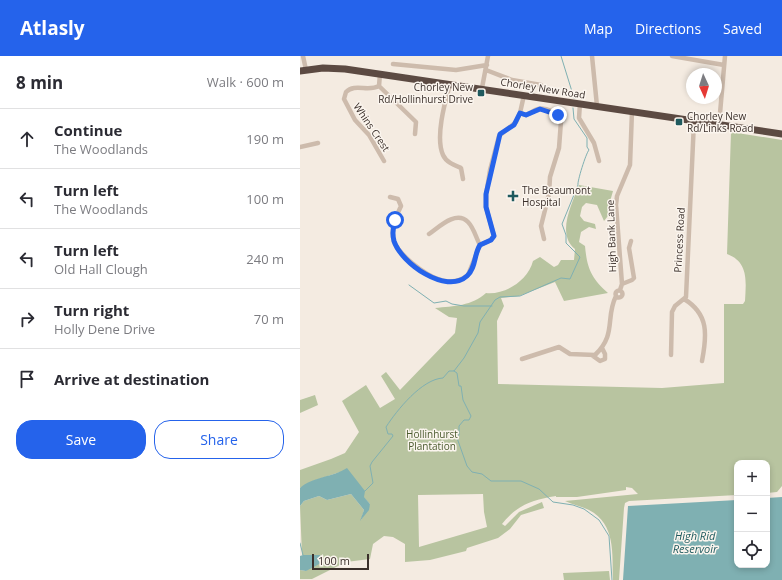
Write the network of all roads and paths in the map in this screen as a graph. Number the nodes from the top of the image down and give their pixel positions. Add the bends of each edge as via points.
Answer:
1 (303, 56) edge
2 (488, 56) edge
3 (592, 56) edge
4 (672, 56) edge
5 (725, 56) edge
6 (397, 63) dead end
7 (724, 64) junction
8 (486, 67) junction
9 (303, 70) edge
10 (380, 74) junction
11 (539, 83) dead end
12 (450, 84) junction
13 (379, 86) junction
14 (482, 88) junction
15 (524, 95) junction
16 (580, 103) junction
17 (597, 106) junction
18 (632, 111) junction
19 (520, 113) junction
20 (694, 121) junction
21 (719, 125) junction
22 (416, 134) dead end
23 (782, 134) edge
24 (318, 143) dead end
25 (300, 147) edge
26 (384, 161) dead end
27 (599, 162) dead end
28 (463, 179) dead end
29 (390, 197) dead end
30 (429, 234) dead end
31 (544, 239) dead end
32 (631, 241) dead end
33 (480, 245) junction
34 (622, 284) junction
35 (684, 299) junction
36 (602, 348) junction
37 (671, 355) dead end
38 (593, 356) junction
39 (522, 359) dead end
40 (702, 361) dead end

1 - 9 street
2 - 8 street
3 - 17 street
4 - 7 street
5 - 7 street
6 - 8 street via 456,70
7 - 21 street
8 - 11 street via 512,80
8 - 14 street
9 - 10 highway, Chorley New Road via 335,68
10 - 12 highway, Chorley New Road
10 - 13 street
12 - 14 highway, Chorley New Road
12 - 28 street via 441,121 442,152 448,161 461,168
13 - 22 street via 416,122
13 - 26 street, Whins Crest via 371,89 351,88 346,92 344,99 355,120 369,135
14 - 15 highway, Chorley New Road
15 - 16 highway, Chorley New Road
15 - 19 street
16 - 17 highway, Chorley New Road
16 - 27 street via 579,118 594,143
17 - 18 highway, Chorley New Road
18 - 20 highway, Chorley New Road
18 - 34 street, High Bank Lane via 630,165 617,196 616,205
19 - 31 street via 526,115 543,109 556,113 561,121 559,148 550,177 549,194 541,226
19 - 33 street via 514,125 499,136 486,194 486,207 494,236
20 - 21 highway, Chorley New Road
20 - 35 street, Princess Road
21 - 23 highway, Chorley New Road
24 - 25 street
29 - 33 street via 398,199 401,206 393,225 396,246 401,254 428,275 445,281 464,278 471,271
30 - 33 street via 450,219 460,218 468,222
32 - 34 street via 629,248 634,278
34 - 36 street, High Bank Lane via 622,296 616,296 609,334
35 - 37 street via 672,312
35 - 40 street via 704,319
36 - 38 street
36 - 38 street, High Bank Lane via 605,359 600,361
38 - 39 street via 570,354 560,347

